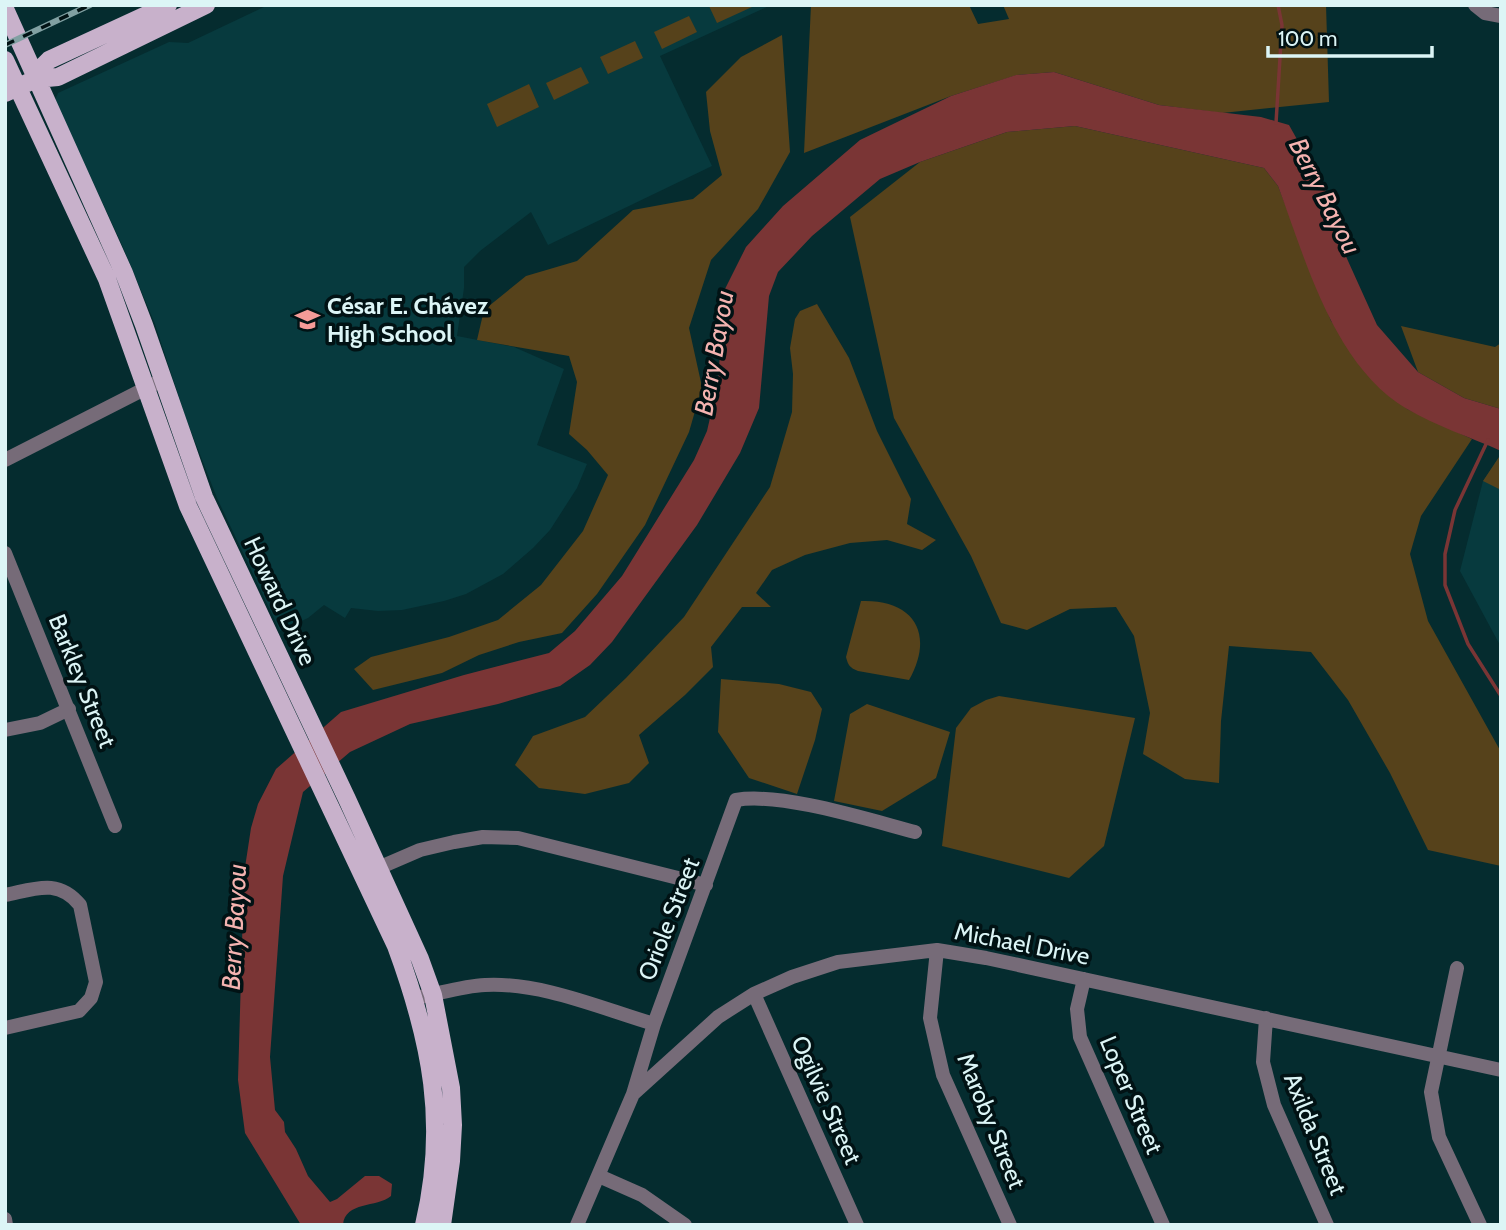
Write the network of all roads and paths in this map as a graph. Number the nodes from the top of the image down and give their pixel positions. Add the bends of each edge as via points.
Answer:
1 (167, 5) edge
2 (1475, 5) edge
3 (202, 6) edge
4 (5, 9) edge
5 (1501, 16) edge
6 (5, 60) edge
7 (36, 79) junction
8 (11, 90) edge
9 (111, 244) junction
10 (94, 252) junction
11 (154, 384) junction
12 (5, 460) edge
13 (196, 502) junction
14 (5, 553) edge
15 (269, 631) junction
16 (251, 639) junction
17 (69, 709) junction
18 (5, 730) edge
19 (115, 826) dead end
20 (915, 832) dead end
21 (378, 868) junction
22 (361, 875) junction
23 (706, 885) junction
24 (5, 895) edge
25 (937, 950) junction
26 (1457, 968) dead end
27 (1084, 979) junction
28 (754, 994) junction
29 (424, 996) junction
30 (1266, 1018) junction
31 (654, 1024) junction
32 (5, 1028) edge
33 (1438, 1057) junction
34 (1501, 1070) edge
35 (633, 1094) junction
36 (435, 1125) junction
37 (453, 1125) junction
38 (599, 1176) junction
39 (5, 1219) edge
40 (1476, 1224) edge
41 (6, 1225) edge
42 (424, 1225) edge
43 (442, 1225) edge
44 (577, 1225) edge
45 (685, 1225) edge
46 (857, 1225) edge
47 (1010, 1225) edge
48 (1163, 1225) edge
49 (1327, 1225) edge

1 - 7 main road via 49,60
2 - 5 street
3 - 7 main road via 58,77
4 - 7 main road, Howard Drive
6 - 8 main road, Howard Drive
7 - 8 main road
7 - 9 main road, Howard Drive
8 - 10 main road, Howard Drive
9 - 10 main road
9 - 11 main road, Howard Drive via 145,325
10 - 11 main road, Howard Drive
11 - 12 street
11 - 13 main road, Howard Drive
13 - 15 main road, Howard Drive
13 - 16 main road, Howard Drive
14 - 17 street, Barkley Street
15 - 16 main road
15 - 21 main road, Howard Drive
16 - 22 main road, Howard Drive
17 - 18 street via 40,723
17 - 19 street, Barkley Street
20 - 23 street, Oriole Street via 808,806 749,797 736,800
21 - 22 street
21 - 23 street via 454,842 518,838
21 - 29 main road, Howard Drive via 420,959
22 - 29 main road, Howard Drive
23 - 31 street, Oriole Street
24 - 32 street via 45,887 72,895 80,905 96,982 91,998 79,1011
25 - 27 street, Michael Drive
25 - 28 street, Michael Drive via 838,962
25 - 47 street, Maroby Street via 930,1018 943,1075
26 - 33 street
27 - 30 street, Michael Drive
27 - 48 street, Loper Street via 1077,1009 1080,1037
28 - 35 street, Michael Drive via 698,1033
28 - 46 street, Ogilvie Street
29 - 31 street via 505,985 551,993
29 - 36 main road, Howard Drive
29 - 37 main road, Howard Drive via 451,1088
30 - 33 street, Michael Drive
30 - 49 street, Axilda Street via 1263,1062 1275,1105
31 - 35 street, Oriole Street
33 - 34 street, Michael Drive
33 - 40 street via 1431,1092 1439,1137
35 - 38 street, Oriole Street
36 - 37 main road
36 - 42 main road, Howard Drive
37 - 43 main road, Howard Drive
38 - 44 street, Oriole Street
38 - 45 street via 642,1195
39 - 41 street

